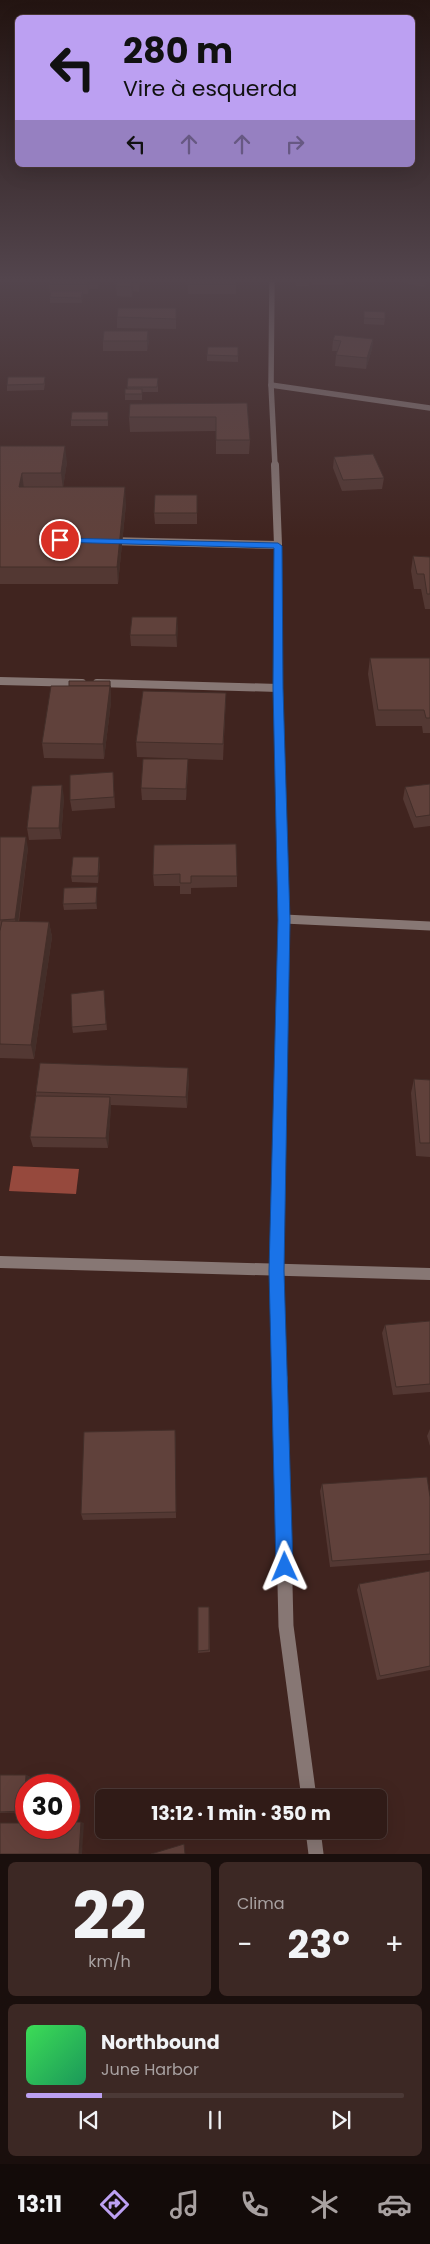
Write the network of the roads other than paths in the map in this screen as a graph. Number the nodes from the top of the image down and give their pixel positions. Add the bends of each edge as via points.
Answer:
1 (271, 365) edge
2 (271, 385) junction
3 (430, 408) edge
4 (99, 541) edge
5 (278, 546) junction
6 (0, 681) edge
7 (278, 688) junction
8 (284, 920) junction
9 (430, 926) edge
10 (0, 1262) edge
11 (276, 1271) junction
12 (430, 1274) edge
13 (308, 1789) edge
14 (314, 1839) edge
15 (316, 1854) edge

1 - 2 street
2 - 3 street
2 - 5 street
4 - 5 street
5 - 7 street
6 - 7 street
7 - 8 street
8 - 9 street
8 - 11 street
10 - 11 street
11 - 12 street
11 - 13 street via 286,1626
14 - 15 street

